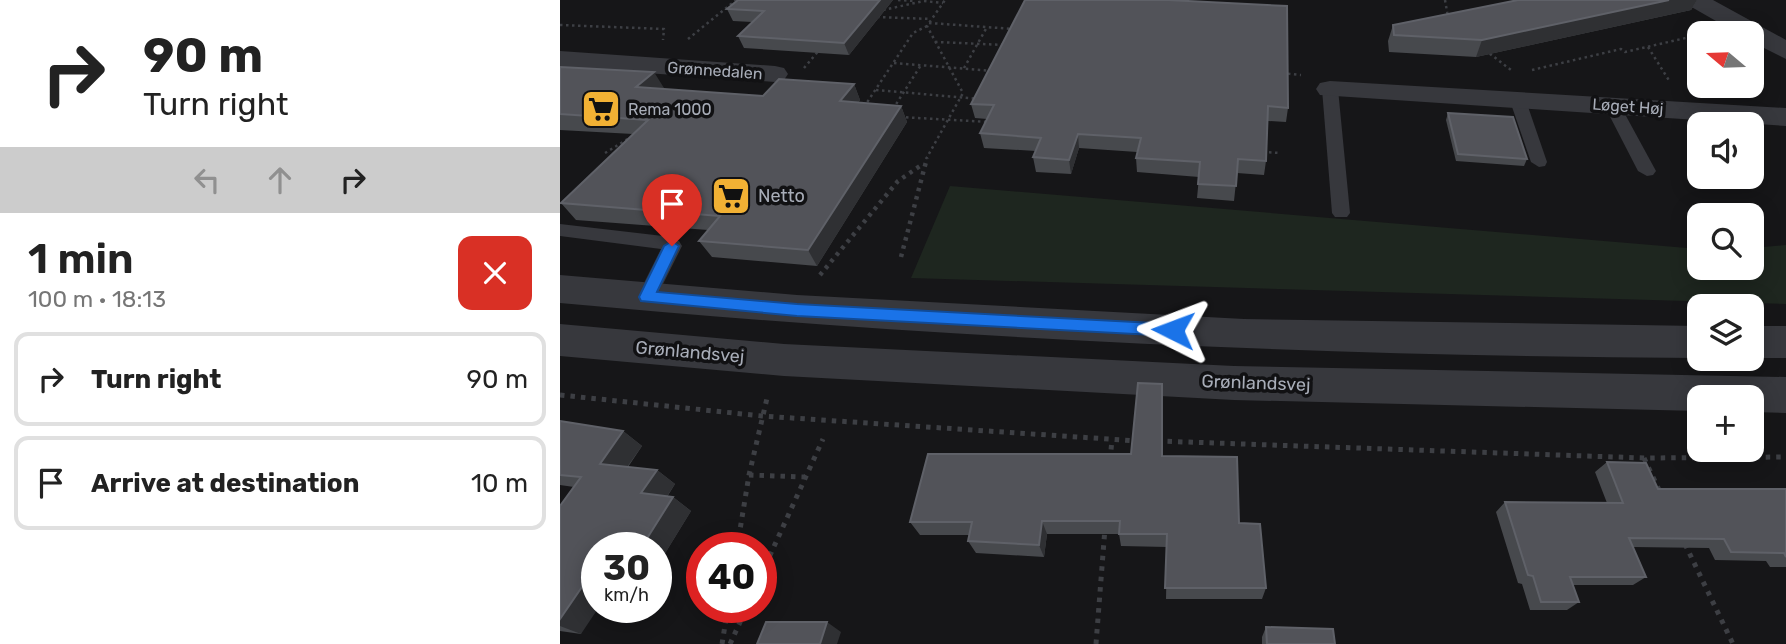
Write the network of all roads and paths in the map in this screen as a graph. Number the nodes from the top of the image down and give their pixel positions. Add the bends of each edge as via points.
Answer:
1 (736, 0) edge
2 (898, 0) edge
3 (1445, 0) edge
4 (1696, 0) edge
5 (924, 1) edge
6 (944, 1) edge
7 (874, 11) edge
8 (877, 17) edge
9 (929, 23) junction
10 (1449, 24) edge
11 (560, 25) edge
12 (987, 27) junction
13 (1687, 37) edge
14 (935, 42) junction
15 (977, 44) junction
16 (680, 46) junction
17 (824, 46) edge
18 (1006, 46) junction
19 (1483, 49) edge
20 (1786, 51) edge
21 (1002, 54) edge
22 (560, 60) edge
23 (894, 63) junction
24 (998, 63) edge
25 (921, 65) junction
26 (655, 66) junction
27 (948, 67) junction
28 (964, 68) junction
29 (993, 71) junction
30 (1529, 71) dead end
31 (1277, 73) edge
32 (787, 74) joint
33 (989, 80) edge
34 (1320, 82) junction
35 (1517, 86) junction
36 (985, 89) edge
37 (876, 90) junction
38 (904, 92) junction
39 (961, 96) junction
40 (981, 99) junction
41 (1612, 104) junction
42 (860, 114) edge
43 (1786, 117) edge
44 (949, 120) junction
45 (970, 121) junction
46 (996, 122) edge
47 (640, 132) edge
48 (1254, 151) edge
49 (605, 153) dead end
50 (1280, 153) dead end
51 (1539, 162) dead end
52 (923, 164) junction
53 (1647, 171) dead end
54 (1341, 213) dead end
55 (560, 230) edge
56 (901, 257) dead end
57 (560, 289) edge
58 (647, 297) junction
59 (797, 310) junction
60 (560, 340) edge
61 (1687, 342) edge
62 (1764, 342) edge
63 (1786, 342) edge
64 (784, 360) junction
65 (560, 395) edge
66 (1786, 395) edge
67 (762, 416) junction
68 (823, 439) dead end
69 (1112, 440) junction
70 (1139, 441) edge
71 (1153, 441) edge
72 (1786, 457) edge
73 (1644, 458) junction
74 (1110, 467) edge
75 (749, 475) junction
76 (805, 477) junction
77 (1662, 495) edge
78 (1105, 522) edge
79 (740, 532) edge
80 (1679, 532) edge
81 (777, 539) edge
82 (725, 623) edge
83 (740, 623) edge
84 (722, 644) edge
85 (730, 644) edge
86 (1096, 644) edge
87 (1733, 644) edge

1 - 16 path, Grønnedalen
2 - 5 path
3 - 10 path
4 - 20 street
5 - 6 path
5 - 7 path
6 - 9 path
8 - 9 path
9 - 12 path
9 - 14 path
9 - 23 path via 913,33
11 - 16 path via 664,29 662,44
12 - 15 path
12 - 18 path via 1015,29
13 - 30 path
14 - 15 path
14 - 27 path
15 - 18 path
15 - 28 path
16 - 26 path, Grønnedalen
17 - 32 path
18 - 21 path
19 - 35 path
22 - 26 street, Grønnedalen
23 - 25 path
23 - 37 path
24 - 29 path
25 - 27 path
25 - 38 path
26 - 32 street, Grønnedalen
27 - 28 path
27 - 39 path
28 - 29 path
29 - 33 path
31 - 34 path
34 - 35 street, Løget Høj
34 - 54 lane
35 - 41 street, Løget Høj
35 - 51 lane
36 - 40 path
37 - 38 path
37 - 42 path
38 - 39 path
38 - 44 path via 888,116
39 - 40 path
39 - 44 path
40 - 45 path
41 - 43 street, Løget Høj
41 - 53 lane
44 - 45 path
44 - 52 path
45 - 46 path
47 - 49 path
48 - 50 path
52 - 56 path
52 - 59 path via 898,181 821,273
55 - 58 lane via 672,246
57 - 58 street
58 - 59 street
59 - 61 street via 1244,334
60 - 64 street, Grønlandsvej
62 - 63 street
64 - 66 street, Grønlandsvej via 1234,383
64 - 67 path
65 - 67 path
67 - 69 path
67 - 75 path
68 - 76 path
69 - 70 path
69 - 74 path
71 - 73 path
72 - 73 path
73 - 77 path
75 - 76 path
75 - 79 path
76 - 81 path
78 - 86 path
80 - 87 path
82 - 84 path
83 - 85 path

